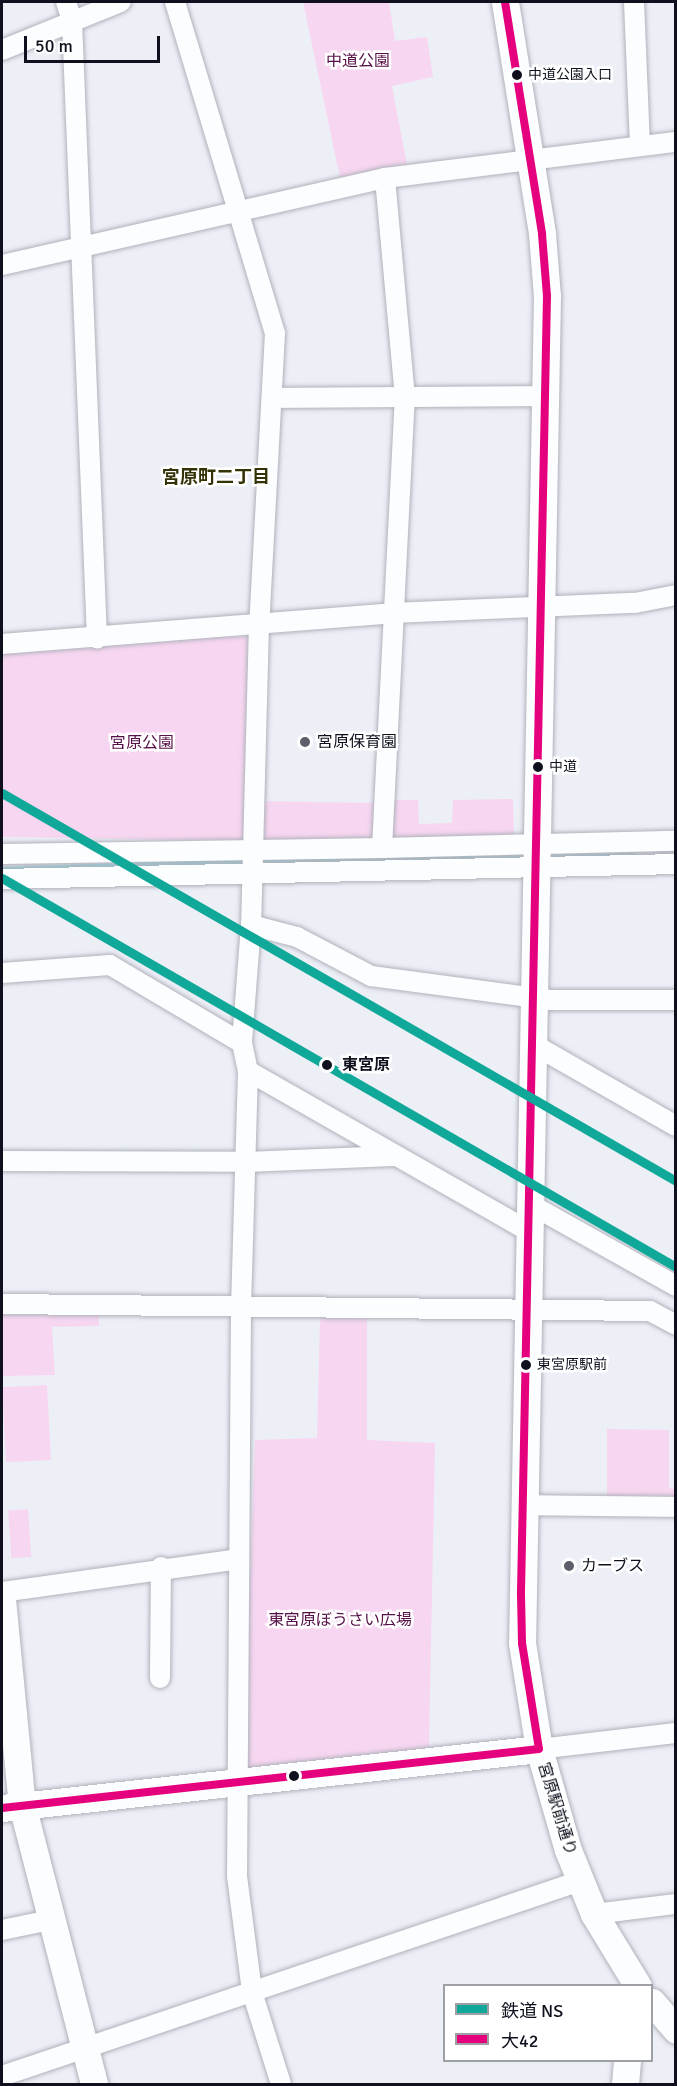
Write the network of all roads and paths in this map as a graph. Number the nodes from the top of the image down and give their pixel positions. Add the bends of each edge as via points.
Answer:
1 (66, 2) edge
2 (121, 2) edge
3 (175, 2) edge
4 (505, 2) edge
5 (634, 2) edge
6 (72, 21) junction
7 (2, 50) edge
8 (675, 142) edge
9 (640, 145) junction
10 (529, 158) junction
11 (385, 178) junction
12 (238, 209) junction
13 (79, 245) junction
14 (2, 265) edge
15 (544, 396) junction
16 (273, 398) junction
17 (405, 398) junction
18 (675, 595) edge
19 (539, 609) junction
20 (392, 613) junction
21 (259, 624) junction
22 (97, 638) junction
23 (2, 644) edge
24 (675, 841) edge
25 (382, 848) junction
26 (2, 854) edge
27 (535, 855) junction
28 (252, 861) junction
29 (675, 864) edge
30 (2, 879) edge
31 (251, 925) junction
32 (2, 973) edge
33 (532, 998) junction
34 (675, 1000) edge
35 (242, 1043) junction
36 (531, 1043) junction
37 (248, 1071) junction
38 (675, 1126) edge
39 (393, 1156) junction
40 (2, 1161) edge
41 (246, 1162) junction
42 (528, 1203) junction
43 (527, 1230) junction
44 (675, 1286) edge
45 (2, 1304) edge
46 (241, 1308) junction
47 (526, 1310) junction
48 (675, 1325) edge
49 (522, 1505) junction
50 (675, 1507) edge
51 (239, 1559) junction
52 (161, 1567) junction
53 (2, 1592) edge
54 (2, 1599) edge
55 (160, 1678) dead end
56 (675, 1733) edge
57 (539, 1749) junction
58 (237, 1783) junction
59 (12, 1807) edge
60 (580, 1881) junction
61 (675, 1904) edge
62 (594, 1914) junction
63 (50, 1920) junction
64 (2, 1930) edge
65 (635, 1984) edge
66 (252, 1992) junction
67 (653, 2004) edge
68 (653, 2030) edge
69 (675, 2032) edge
70 (85, 2050) junction
71 (627, 2062) edge
72 (2, 2076) edge
73 (94, 2085) edge
74 (281, 2085) edge
75 (625, 2085) edge

1 - 6 street
2 - 6 street
3 - 12 street
4 - 10 street, 宮原駅前通り
5 - 9 street
6 - 7 street
6 - 13 street
8 - 9 street
9 - 10 street
10 - 11 street
10 - 15 street, 宮原駅前通り via 546,264
11 - 12 street
11 - 17 street
12 - 13 street
12 - 16 street via 275,333
13 - 14 street
13 - 22 street
15 - 17 street
15 - 19 street, 宮原駅前通り
16 - 17 street
16 - 21 street
17 - 20 street
18 - 19 street via 635,603
19 - 20 street
19 - 27 street, 宮原駅前通り
20 - 21 street
20 - 25 street
21 - 22 street
21 - 28 street
22 - 23 street
24 - 27 street
25 - 27 street
25 - 28 street
26 - 28 street
27 - 28 street
27 - 29 street
27 - 33 street, 宮原駅前通り
28 - 30 street
28 - 31 street
31 - 33 street via 297,938 371,976
31 - 35 street
32 - 35 street via 110,965
33 - 34 street
33 - 36 street, 宮原駅前通り
35 - 37 street
36 - 38 street
36 - 42 street, 宮原駅前通り
37 - 39 street
37 - 41 street
39 - 41 street
39 - 43 street
40 - 41 street
41 - 46 street
42 - 43 street, 宮原駅前通り
42 - 44 street
43 - 47 street, 宮原駅前通り
45 - 46 street
46 - 47 street
46 - 51 street
47 - 48 street via 650,1311
47 - 49 street, 宮原駅前通り
49 - 50 street
49 - 57 street, 宮原駅前通り via 522,1643
51 - 52 street
51 - 58 street
52 - 53 street
52 - 55 street
54 - 59 street
56 - 57 street
57 - 58 street
57 - 60 street, 宮原駅前通り
58 - 59 street
58 - 66 street via 237,1876
59 - 63 street
60 - 62 street, 宮原駅前通り
60 - 66 street
61 - 62 street
62 - 65 street, 宮原駅前通り
63 - 64 street
63 - 70 street
66 - 70 street
66 - 74 street
67 - 69 street
68 - 69 street
70 - 72 street
70 - 73 street
71 - 75 street

